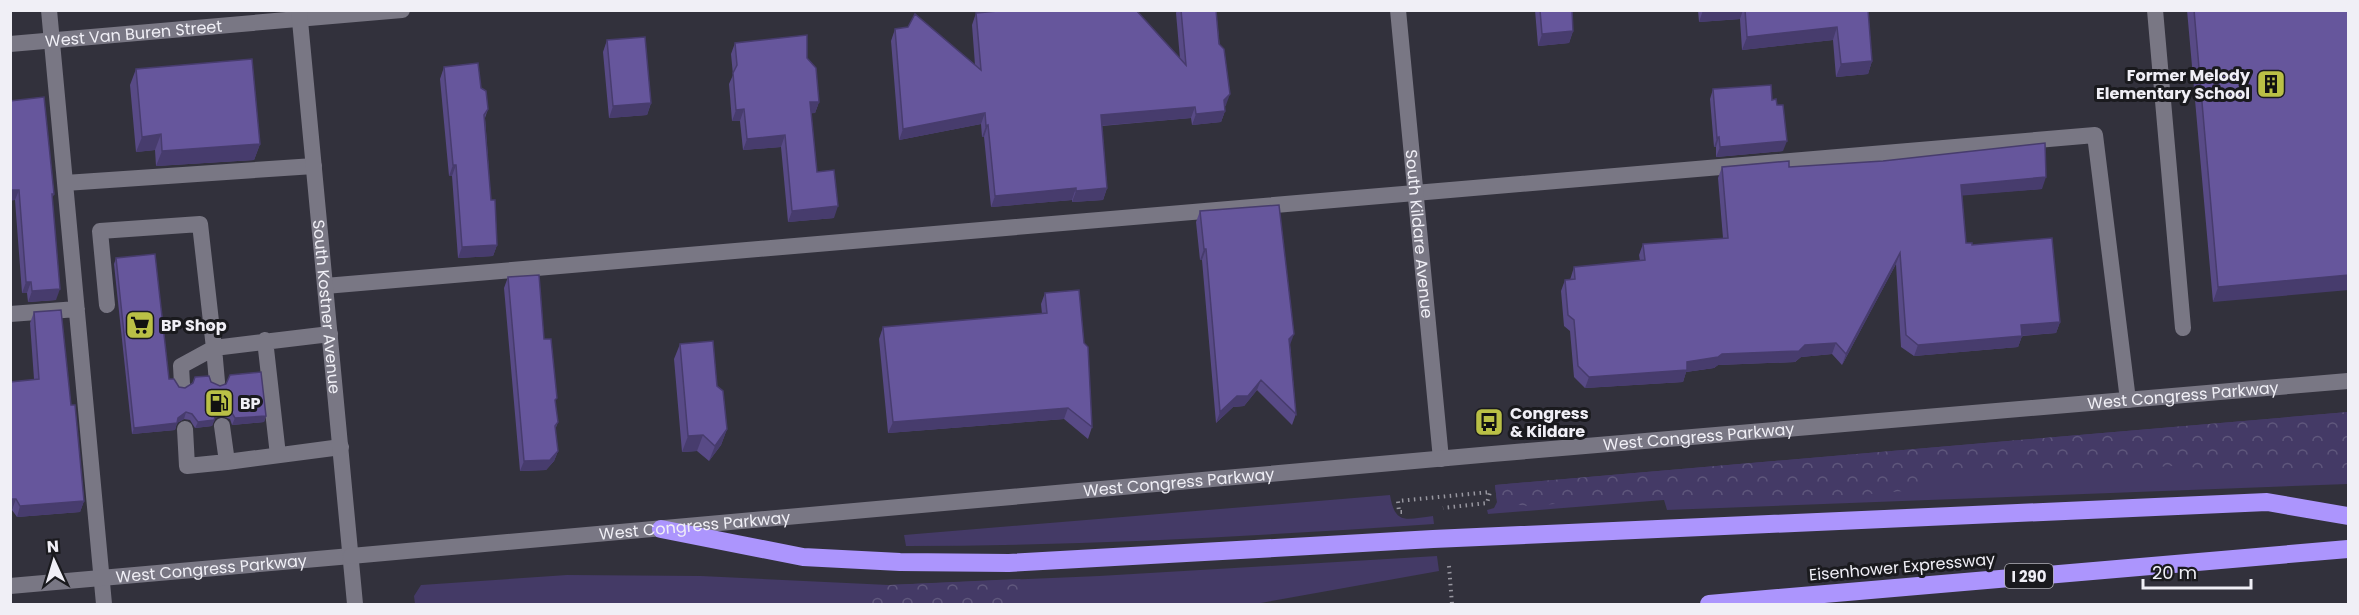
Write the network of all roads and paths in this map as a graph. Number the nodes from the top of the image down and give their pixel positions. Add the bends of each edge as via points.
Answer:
1 (49, 10) edge
2 (402, 10) edge
3 (1398, 10) edge
4 (2155, 10) edge
5 (300, 15) edge
6 (52, 41) junction
7 (10, 44) edge
8 (314, 166) junction
9 (65, 183) junction
10 (1416, 193) junction
11 (326, 286) junction
12 (107, 305) dead end
13 (77, 309) junction
14 (10, 314) edge
15 (2183, 328) dead end
16 (330, 334) junction
17 (265, 340) junction
18 (214, 348) junction
19 (2349, 381) edge
20 (217, 382) edge
21 (182, 384) dead end
22 (2128, 400) junction
23 (222, 426) dead end
24 (185, 429) dead end
25 (341, 447) junction
26 (278, 455) junction
27 (1441, 459) junction
28 (227, 462) junction
29 (1443, 508) junction
30 (1432, 509) dead end
31 (1410, 511) dead end
32 (1444, 515) dead end
33 (2349, 516) edge
34 (661, 529) junction
35 (2349, 549) edge
36 (351, 556) junction
37 (102, 579) junction
38 (10, 586) edge
39 (104, 604) edge
40 (355, 604) edge
41 (1709, 604) edge

1 - 6 street
2 - 5 street, West Van Buren Street
3 - 10 street, South Kildare Avenue
4 - 15 street
5 - 6 street, West Van Buren Street
5 - 8 street, South Kostner Avenue
6 - 7 street, West Van Buren Street
6 - 9 street
8 - 9 street
8 - 11 street, South Kostner Avenue
9 - 13 street
10 - 11 street
10 - 22 street via 2095,135
10 - 27 street, South Kildare Avenue
11 - 16 street, South Kostner Avenue
12 - 18 street via 100,231 200,224
13 - 14 street
13 - 37 street
16 - 17 street
16 - 25 street, South Kostner Avenue
17 - 18 street
17 - 26 street
18 - 20 street
18 - 21 street via 181,366
19 - 22 street, West Congress Parkway
22 - 27 street, West Congress Parkway
23 - 28 street
24 - 28 street via 187,466
25 - 26 street
25 - 36 street, South Kostner Avenue
26 - 28 street
27 - 34 street, West Congress Parkway
29 - 30 path
29 - 31 path via 1487,503 1490,492 1398,501 1399,512
29 - 32 path
33 - 34 highway via 2266,502 1433,539 1009,563 803,557
34 - 36 street, West Congress Parkway
35 - 41 highway, Eisenhower Expressway / I 290
36 - 37 street, West Congress Parkway
36 - 40 street, South Kostner Avenue
37 - 38 street, West Congress Parkway
37 - 39 street

